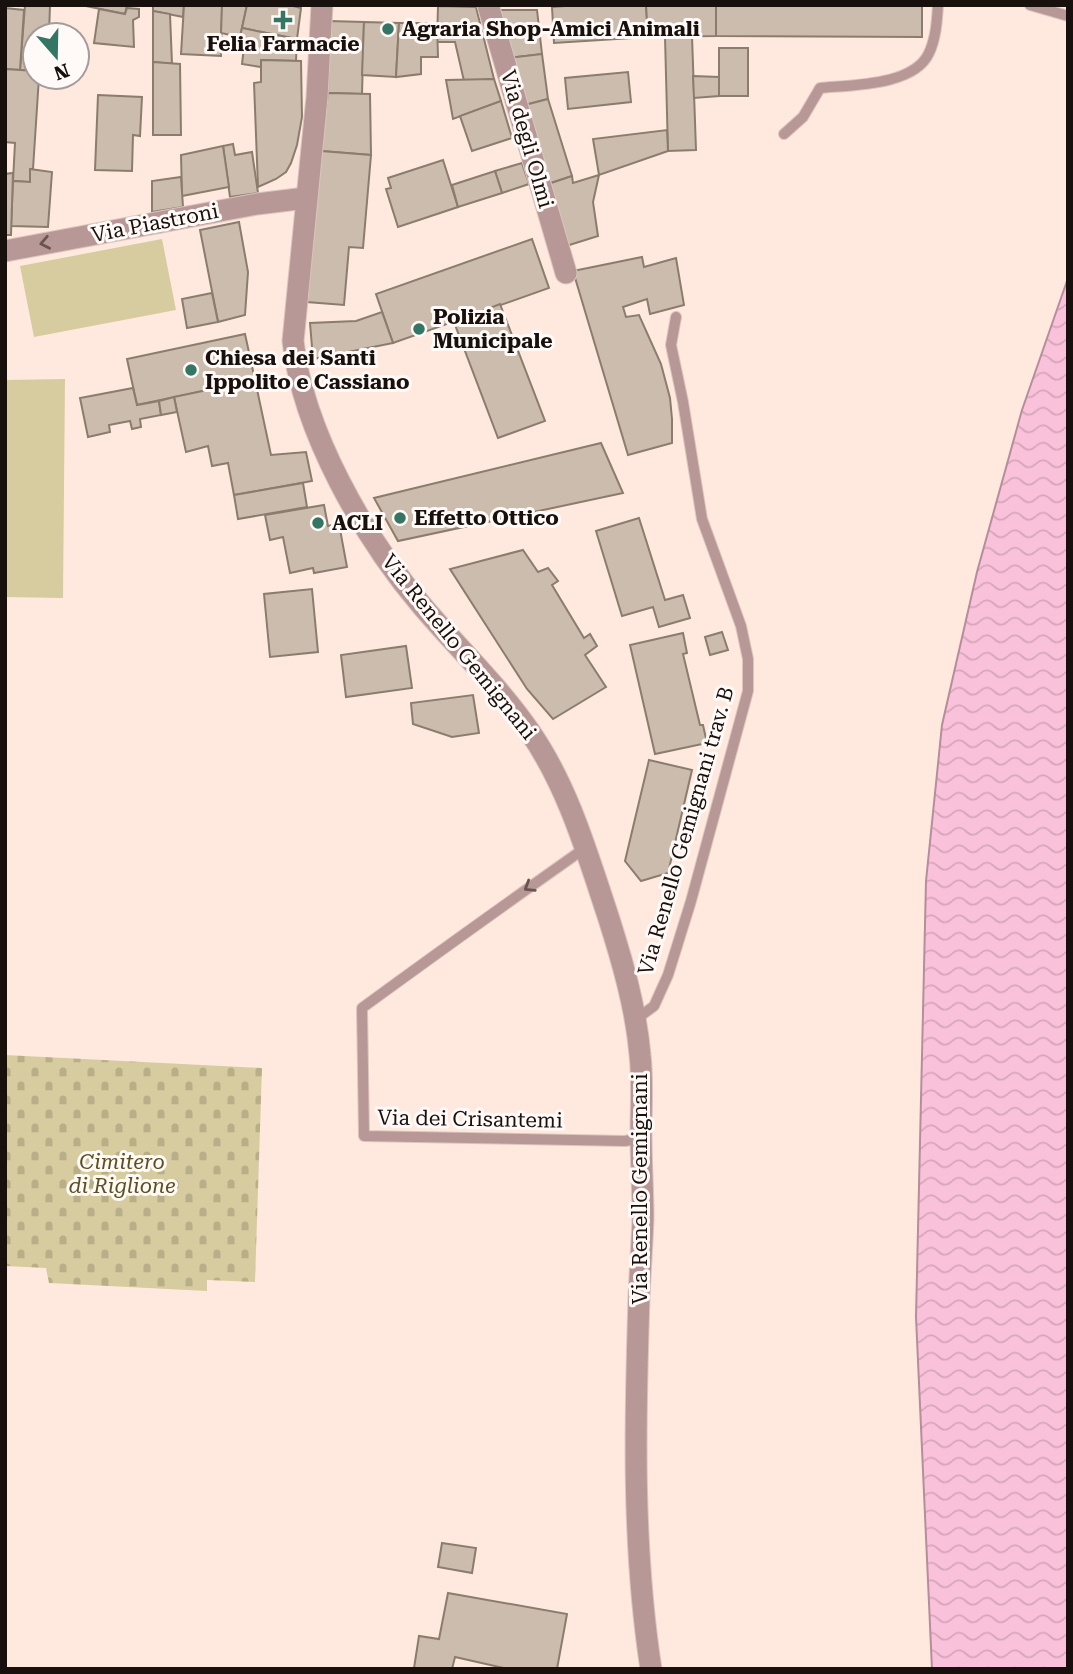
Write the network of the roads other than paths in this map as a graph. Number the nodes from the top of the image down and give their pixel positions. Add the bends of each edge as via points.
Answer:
1 (322, 5) edge
2 (488, 5) edge
3 (938, 5) edge
4 (1030, 5) edge
5 (1068, 16) edge
6 (784, 134) dead end
7 (306, 198) junction
8 (5, 251) edge
9 (566, 273) dead end
10 (676, 317) dead end
11 (585, 848) junction
12 (635, 1020) junction
13 (641, 1138) junction
14 (651, 1669) edge

1 - 7 street, Via Renello Gemignani
2 - 9 street, Via degli Olmi
3 - 6 lane via 929,55 921,63 875,84 820,88 803,117
4 - 5 lane
7 -> 8 street, Via Piastroni
7 - 11 street, Via Renello Gemignani via 293,341 295,362 310,380 330,463 373,540 422,606 507,699 529,730 569,804
10 - 12 lane, Via Renello Gemignani trav. B via 671,345 702,519 741,626 748,691 667,975 654,1006
11 - 12 street, Via Renello Gemignani
11 -> 13 lane, Via dei Crisantemi via 362,1008 364,1136
12 - 13 street, Via Renello Gemignani via 641,1055
13 - 14 street, Via Renello Gemignani via 638,1524

